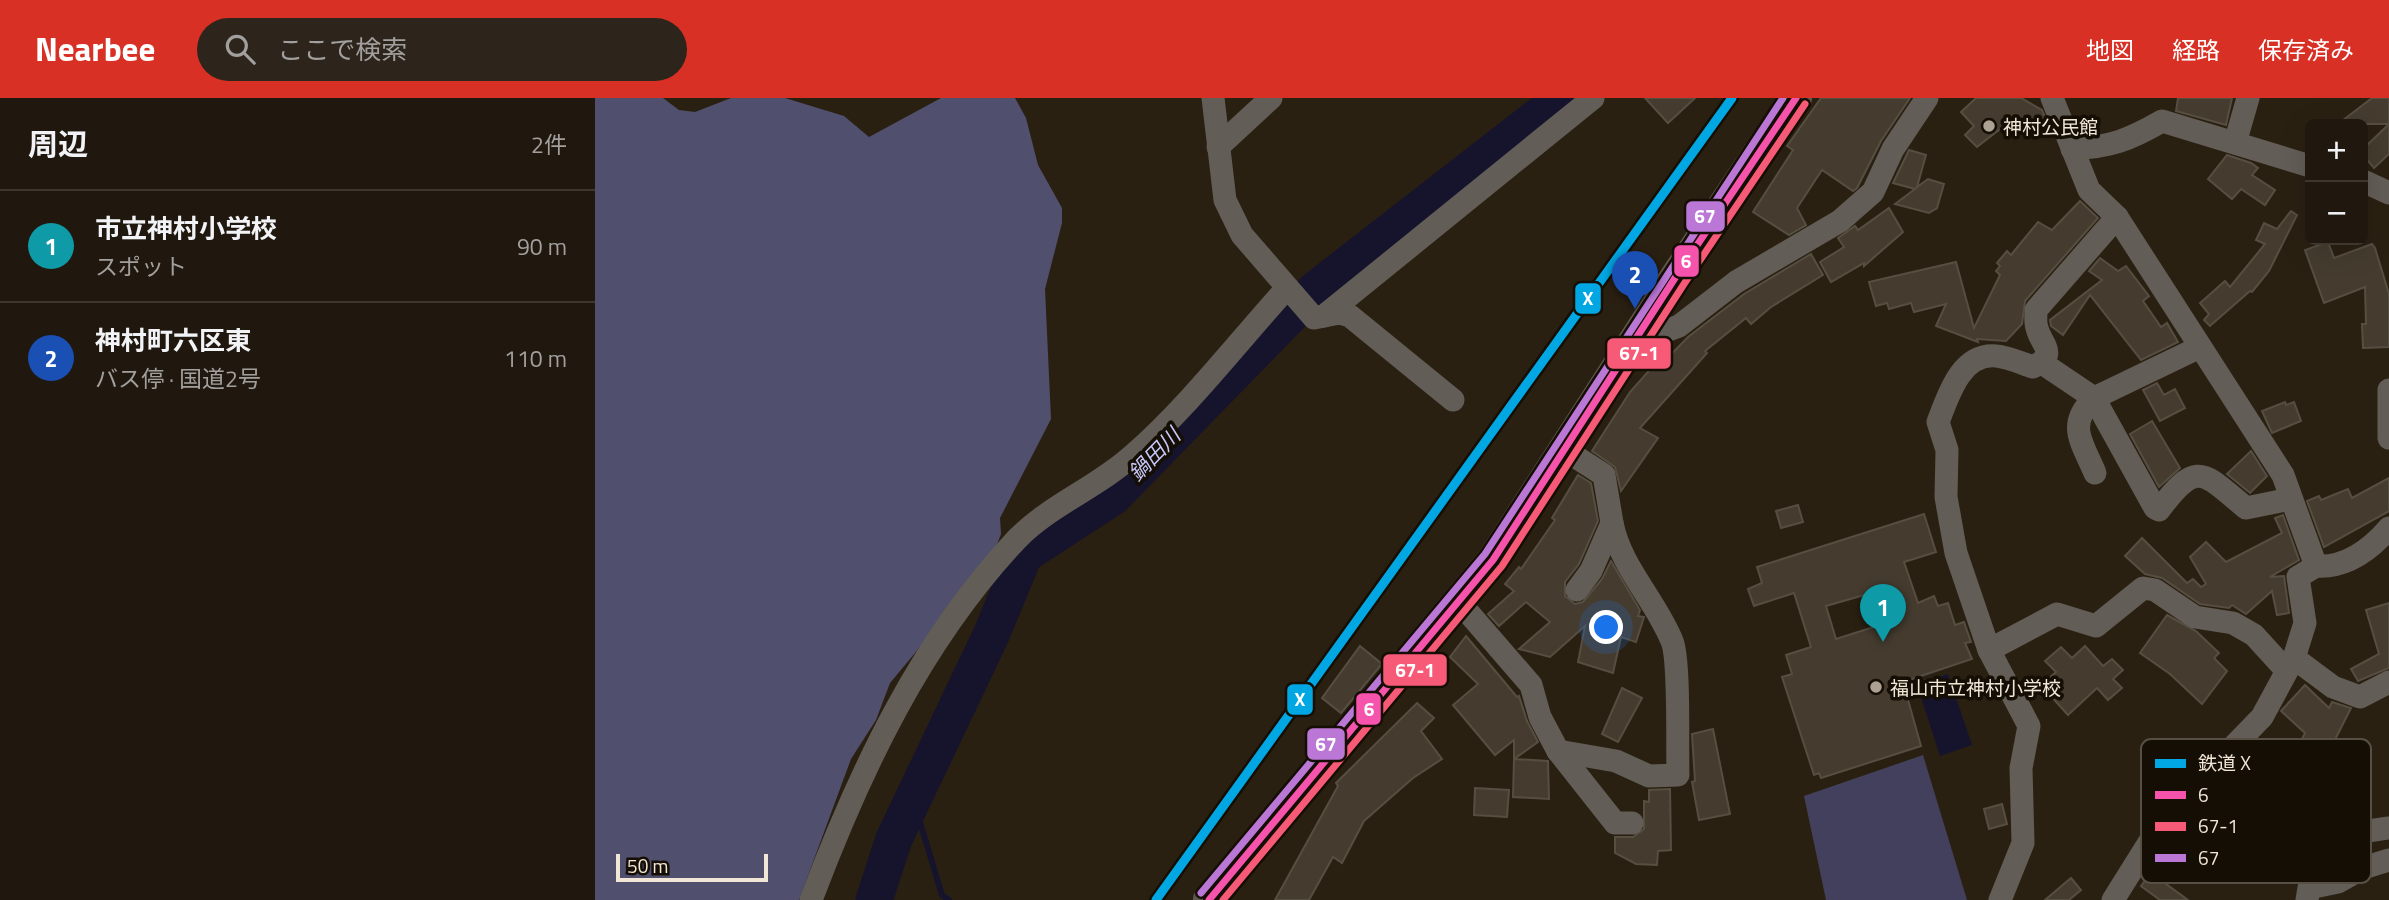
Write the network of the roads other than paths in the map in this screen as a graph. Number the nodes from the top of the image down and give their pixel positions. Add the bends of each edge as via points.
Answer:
1 (1213, 98) edge
2 (1271, 98) edge
3 (1593, 98) edge
4 (1796, 98) edge
5 (1927, 98) edge
6 (2052, 98) edge
7 (2248, 98) edge
8 (2163, 109) edge
9 (2235, 143) junction
10 (1218, 147) junction
11 (2072, 149) junction
12 (2305, 164) edge
13 (2365, 182) edge
14 (2389, 193) edge
15 (2117, 218) junction
16 (1289, 290) junction
17 (1319, 317) junction
18 (1643, 329) junction
19 (2200, 347) junction
20 (2042, 363) junction
21 (2389, 390) edge
22 (2094, 398) junction
23 (1453, 400) dead end
24 (2389, 438) edge
25 (1565, 450) junction
26 (2095, 473) dead end
27 (2291, 499) junction
28 (1612, 523) junction
29 (2389, 528) edge
30 (2316, 566) junction
31 (1577, 590) dead end
32 (1460, 603) junction
33 (1989, 650) junction
34 (2290, 664) junction
35 (2389, 682) edge
36 (2241, 739) edge
37 (1558, 751) junction
38 (1632, 823) dead end
39 (2389, 828) edge
40 (2371, 831) edge
41 (2141, 855) edge
42 (2389, 860) edge
43 (2371, 866) edge
44 (2336, 883) edge
45 (2312, 893) edge
46 (811, 900) edge
47 (1209, 900) edge
48 (2000, 900) edge
49 (2113, 900) edge

1 - 10 street
2 - 10 street
3 - 17 street
4 - 18 highway
5 - 18 street via 1893,149 1873,192 1840,221 1736,282 1679,326 1658,334
6 - 11 street
7 - 9 street
8 - 9 street
8 - 11 street via 2126,141
9 - 12 street
10 - 16 street via 1225,201 1242,235
11 - 15 street via 2089,190
13 - 14 street
15 - 19 street
15 - 20 street via 2036,310 2037,330 2047,345
16 - 17 street
16 - 46 street via 1132,456 1019,537 951,617 863,776
17 - 23 street via 1350,316
18 - 25 highway
19 - 22 street
19 - 27 street via 2283,475
20 - 22 street
20 - 33 street via 2033,367 1994,355 1970,364 1957,375 1938,422 1947,450 1946,497 1956,553
21 - 24 street
22 - 26 street via 2080,411 2077,431
22 - 27 street via 2155,508 2159,510 2175,488 2197,475 2206,475 2246,508
25 - 28 street via 1604,475
25 - 32 highway
27 - 30 street
28 - 31 street via 1591,571
28 - 37 street via 1616,546 1674,644 1678,775 1649,776 1616,761
29 - 30 street via 2373,547 2334,567
30 - 34 street via 2298,577 2305,624
32 - 37 street via 1531,685 1540,717
32 - 47 highway
33 - 34 street via 2057,614 2096,626 2143,588 2155,590 2195,617 2233,622
33 - 48 street via 2029,726 2021,768 2023,843
34 - 35 street via 2360,696
34 - 36 street via 2262,717
37 - 38 street via 1615,823
39 - 40 street
41 - 49 street
42 - 43 street
44 - 45 street

